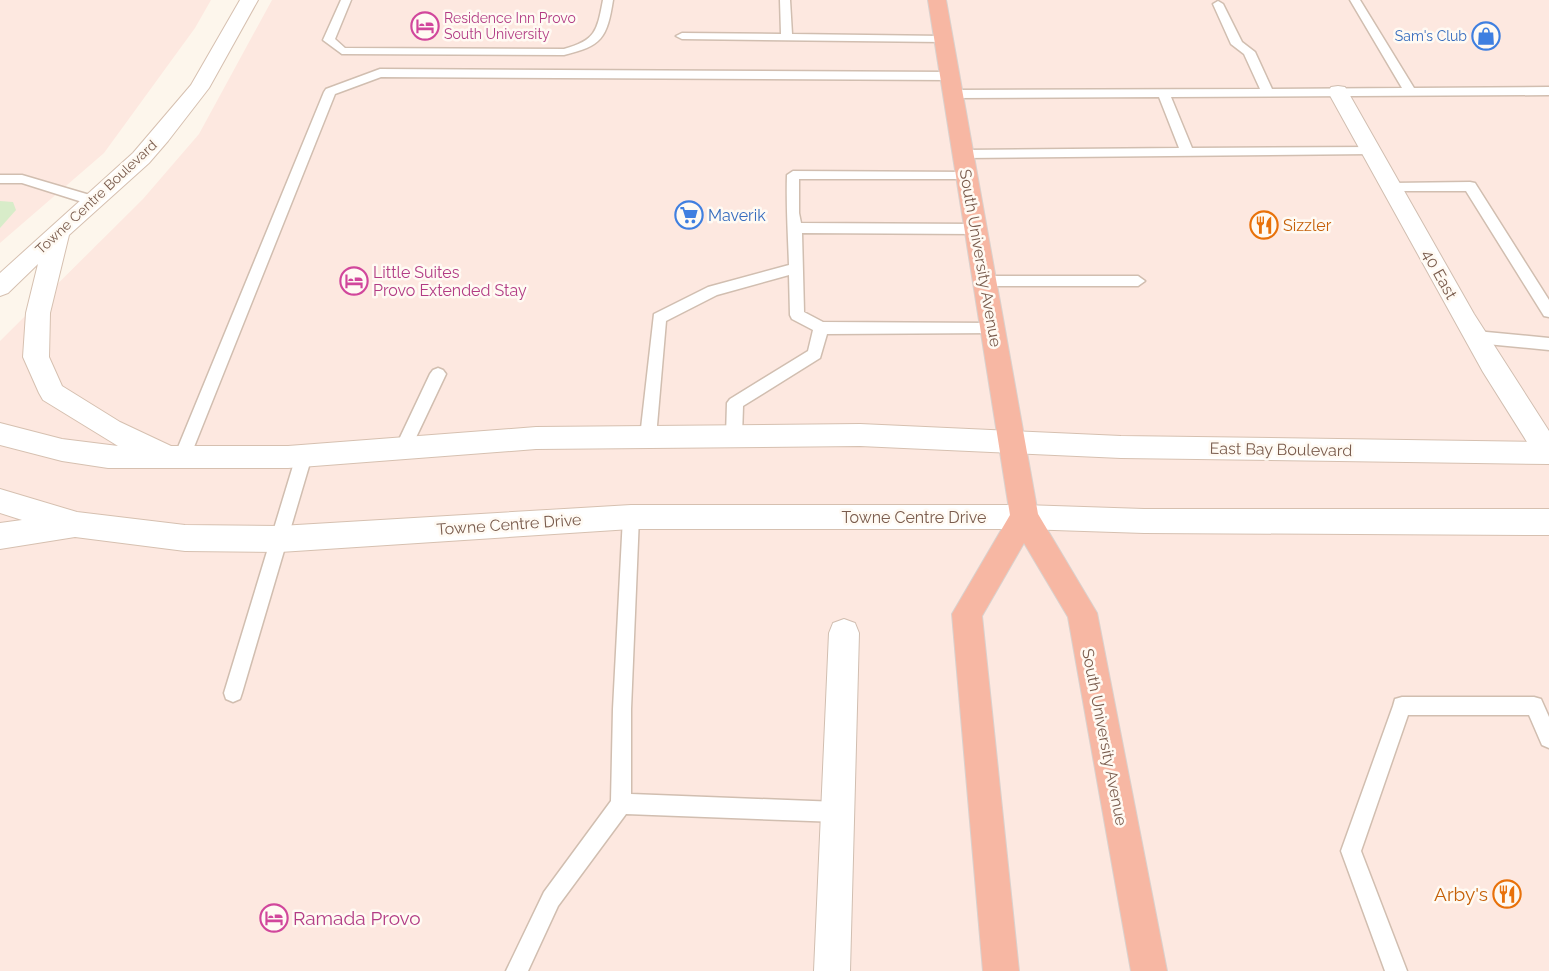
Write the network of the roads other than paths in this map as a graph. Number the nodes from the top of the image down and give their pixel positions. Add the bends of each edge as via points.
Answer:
1 (249, 0) edge
2 (346, 0) edge
3 (608, 0) edge
4 (785, 0) edge
5 (937, 0) edge
6 (1355, 0) edge
7 (1218, 4) dead end
8 (682, 36) dead end
9 (787, 37) junction
10 (943, 39) junction
11 (951, 85) junction
12 (1410, 91) junction
13 (1549, 91) edge
14 (1268, 92) junction
15 (1338, 92) junction
16 (1164, 93) junction
17 (1371, 150) junction
18 (1186, 152) junction
19 (965, 165) junction
20 (0, 179) edge
21 (1392, 187) junction
22 (95, 200) junction
23 (795, 228) junction
24 (976, 229) junction
25 (58, 232) junction
26 (796, 268) junction
27 (986, 282) junction
28 (1138, 282) dead end
29 (0, 287) edge
30 (1549, 312) edge
31 (821, 328) junction
32 (993, 329) junction
33 (1476, 337) junction
34 (1549, 344) edge
35 (438, 374) dead end
36 (0, 434) edge
37 (734, 436) junction
38 (648, 437) junction
39 (1013, 443) junction
40 (403, 448) junction
41 (1549, 453) edge
42 (304, 456) junction
43 (176, 458) junction
44 (0, 501) edge
45 (631, 517) junction
46 (1024, 517) junction
47 (1549, 522) edge
48 (77, 526) junction
49 (0, 536) edge
50 (280, 539) junction
51 (844, 633) dead end
52 (233, 693) dead end
53 (1549, 738) edge
54 (622, 804) junction
55 (838, 812) junction
56 (516, 971) edge
57 (832, 971) edge
58 (1001, 971) edge
59 (1149, 971) edge
60 (1396, 971) edge

1 - 22 street, Towne Centre Boulevard via 217,59 184,109 141,158
2 - 3 lane via 329,40 342,51 564,52 588,46 602,32
4 - 9 lane
5 - 10 highway, South University Avenue
6 - 12 lane
7 - 14 lane via 1236,44 1249,52
8 - 9 lane
9 - 10 lane
10 - 11 highway, South University Avenue
11 - 16 lane
11 - 19 highway, South University Avenue
11 - 43 lane via 380,73 330,92
12 - 13 lane
12 - 15 lane
14 - 15 lane
14 - 16 lane
15 - 17 street, 40 East
16 - 18 lane
17 - 18 lane
17 - 21 street, 40 East
18 - 19 lane
19 - 23 lane via 793,175
19 - 24 highway, South University Avenue
20 - 22 lane via 22,179
21 - 30 lane via 1470,186
21 - 33 street, 40 East
22 - 25 street, Towne Centre Boulevard
23 - 24 lane
23 - 26 lane
24 - 27 highway, South University Avenue
25 - 29 street, Towne Centre Boulevard
25 - 43 street via 38,313 36,357 52,393 110,430
26 - 31 lane via 797,315
26 - 38 lane via 713,291 659,318
27 - 28 lane
27 - 32 highway, South University Avenue
31 - 32 lane
31 - 37 lane via 815,354 735,403
32 - 39 highway, South University Avenue
33 - 34 lane
33 - 41 street, 40 East
35 - 40 lane
36 - 43 street via 108,458
37 - 38 street
37 - 39 street via 869,435
38 - 40 street via 536,438
39 - 41 street, East Bay Boulevard
39 - 46 highway, South University Avenue
40 - 42 street
42 - 43 street
42 - 50 lane
44 - 48 street, Towne Centre Drive
45 - 46 street, Towne Centre Drive
45 - 50 street, Towne Centre Drive
45 - 54 lane via 622,709
46 - 47 street
46 - 58 highway via 967,614
46 - 59 highway, South University Avenue via 1082,614
48 - 49 street
48 - 50 street, Towne Centre Drive via 185,538
50 - 52 lane
51 - 55 street
53 - 60 lane via 1534,706 1402,706 1351,851
54 - 55 lane
54 - 56 lane via 552,899
55 - 57 street

